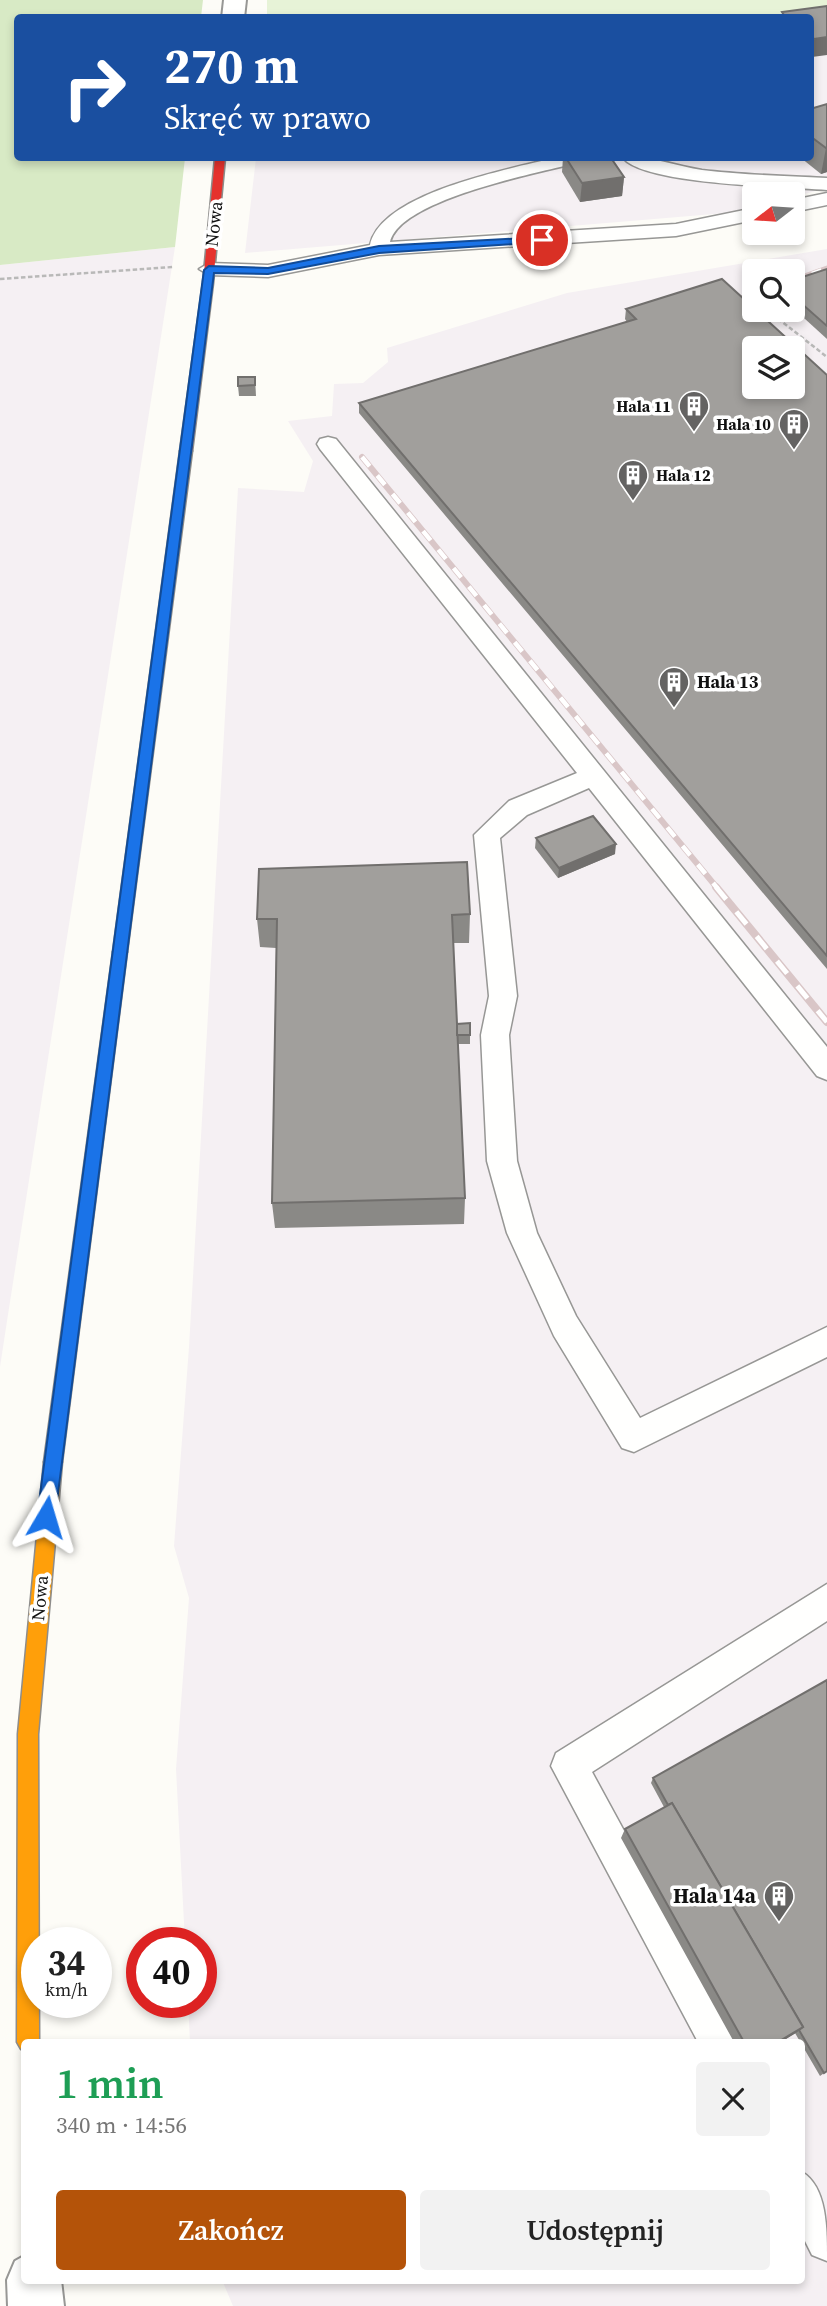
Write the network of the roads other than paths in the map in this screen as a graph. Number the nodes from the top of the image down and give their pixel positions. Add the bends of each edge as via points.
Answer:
1 (220, 161) edge
2 (565, 161) edge
3 (640, 161) edge
4 (827, 184) edge
5 (827, 199) edge
6 (805, 204) edge
7 (742, 216) edge
8 (379, 249) junction
9 (209, 270) junction
10 (328, 444) dead end
11 (593, 776) junction
12 (827, 1068) edge
13 (827, 1341) edge
14 (827, 1601) edge
15 (28, 2039) edge
16 (717, 2039) edge
17 (805, 2199) edge
18 (827, 2240) edge
19 (34, 2284) edge
20 (36, 2306) edge

1 - 9 street, Nowa
2 - 8 lane via 430,200 404,212 386,226
3 - 4 lane via 692,173
5 - 6 lane
7 - 8 lane via 676,230
8 - 9 lane via 268,271
9 - 15 street, Nowa via 46,1517 28,1734
10 - 11 lane
11 - 12 lane
11 - 13 lane via 518,808 486,835 503,996 495,1035 502,1161 522,1233 565,1326 634,1437
14 - 16 lane via 569,1766
17 - 18 lane
19 - 20 street

